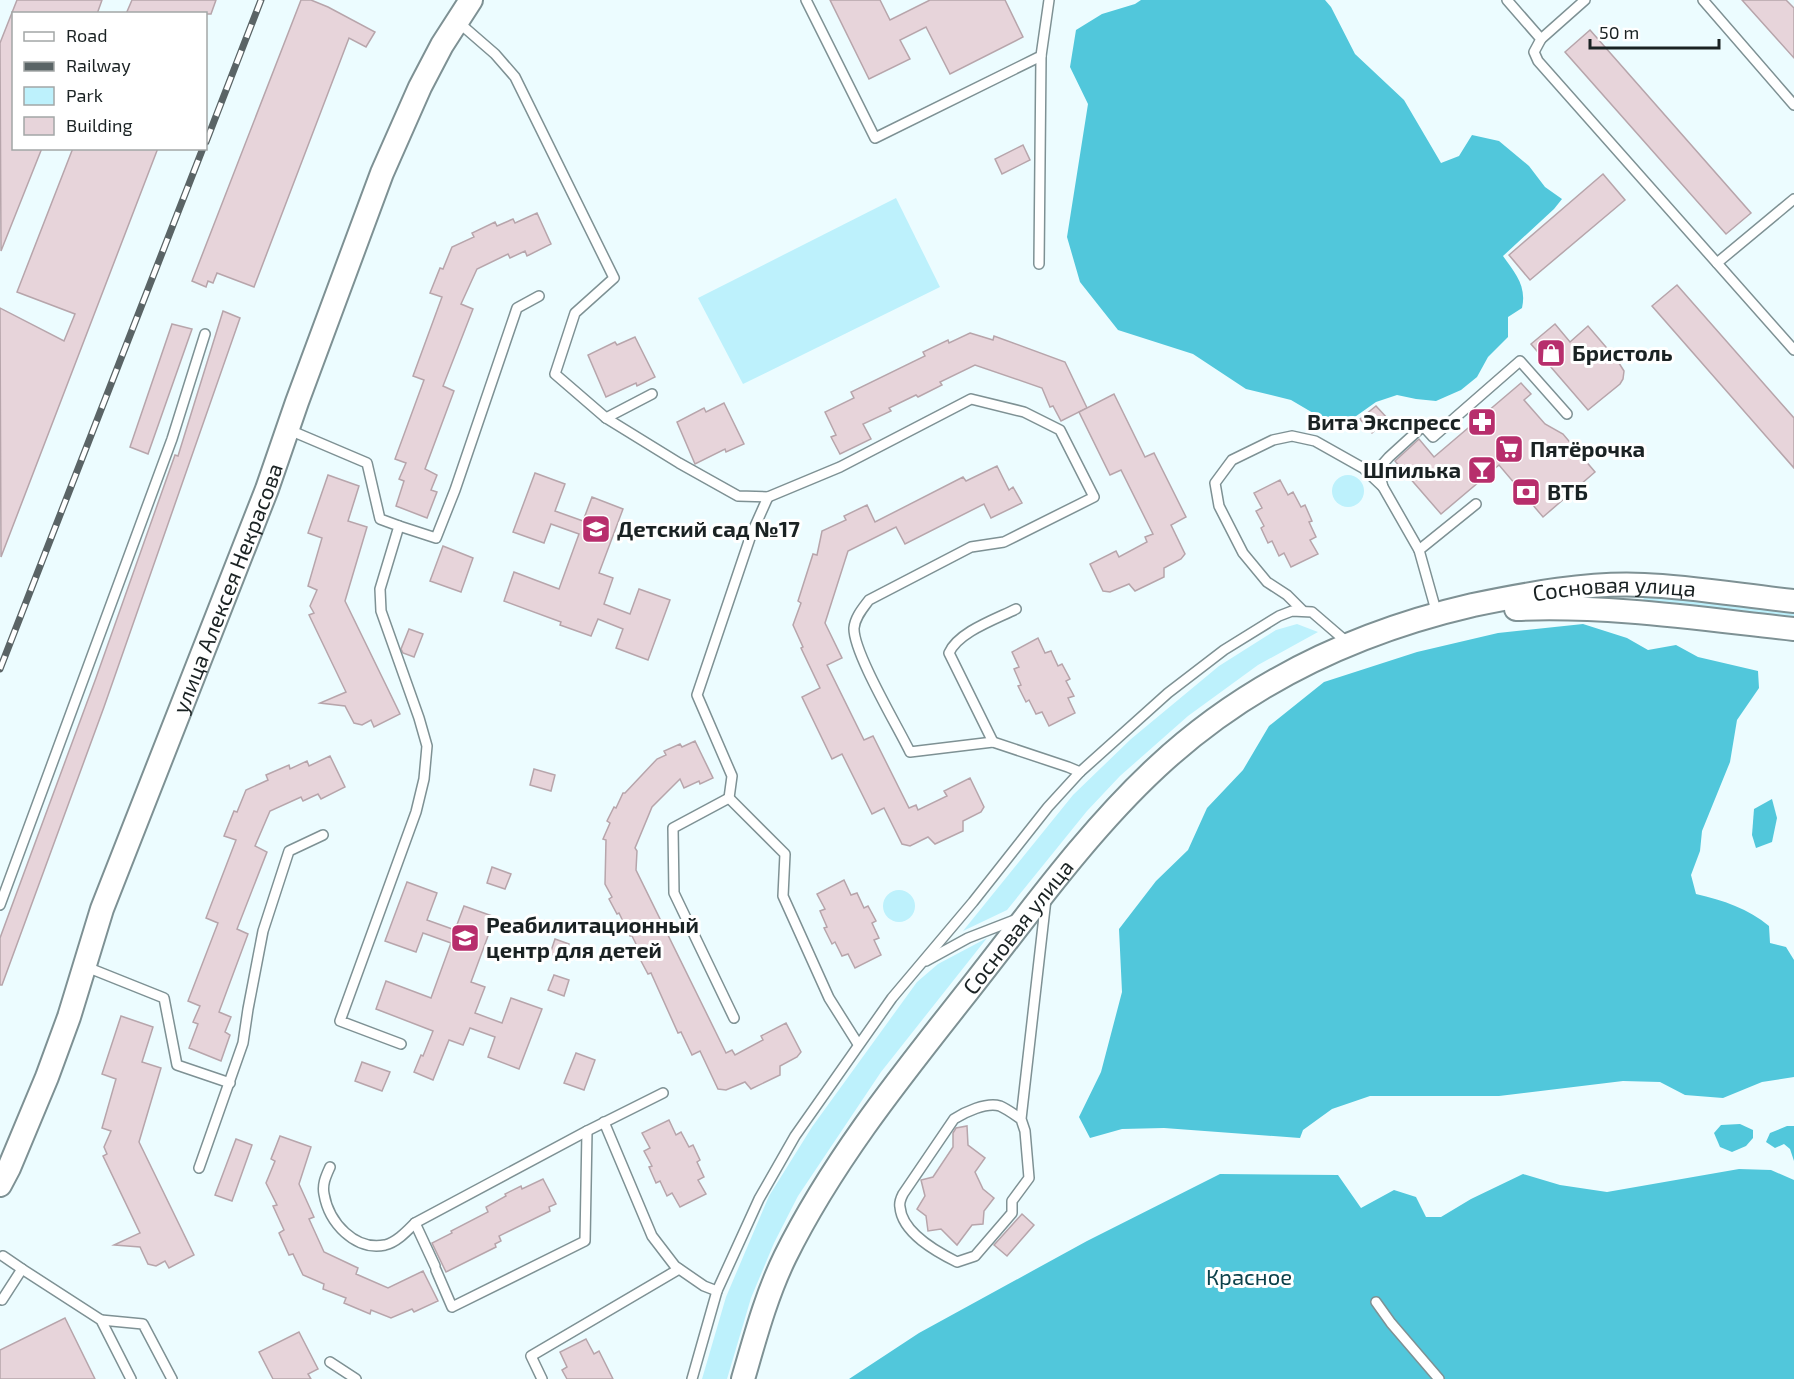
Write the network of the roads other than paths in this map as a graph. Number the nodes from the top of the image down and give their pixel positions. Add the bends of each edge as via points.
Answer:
1 (471, 0) edge
2 (807, 0) edge
3 (1049, 0) edge
4 (1507, 0) edge
5 (1585, 0) edge
6 (1703, 0) edge
7 (457, 21) junction
8 (1541, 39) junction
9 (1041, 56) junction
10 (1794, 105) edge
11 (1794, 199) edge
12 (1717, 263) junction
13 (1039, 264) dead end
14 (539, 296) dead end
15 (205, 334) dead end
16 (1794, 350) edge
17 (652, 394) dead end
18 (1567, 414) dead end
19 (606, 418) junction
20 (287, 429) junction
21 (1383, 488) junction
22 (768, 497) junction
23 (1476, 504) dead end
24 (399, 526) junction
25 (1419, 550) junction
26 (1794, 601) edge
27 (1016, 609) dead end
28 (1302, 610) junction
29 (1437, 614) junction
30 (1794, 628) edge
31 (1349, 645) junction
32 (993, 742) junction
33 (1080, 772) junction
34 (729, 798) junction
35 (323, 835) dead end
36 (1047, 891) junction
37 (0, 905) edge
38 (1028, 915) junction
39 (84, 966) junction
40 (920, 966) junction
41 (734, 1018) dead end
42 (401, 1044) dead end
43 (858, 1044) junction
44 (230, 1083) junction
45 (663, 1093) dead end
46 (1021, 1119) junction
47 (604, 1122) junction
48 (587, 1131) junction
49 (330, 1167) dead end
50 (199, 1168) dead end
51 (0, 1185) edge
52 (415, 1223) junction
53 (3, 1256) dead end
54 (22, 1269) junction
55 (679, 1269) junction
56 (717, 1291) junction
57 (2, 1300) dead end
58 (1376, 1302) dead end
59 (101, 1320) junction
60 (330, 1362) dead end
61 (130, 1379) edge
62 (172, 1379) edge
63 (356, 1379) edge
64 (542, 1379) edge
65 (692, 1379) edge
66 (742, 1379) edge
67 (1439, 1379) edge

1 - 7 street, улица Алексея Некрасова
2 - 9 lane via 875,138
3 - 9 lane
4 - 8 lane
5 - 8 lane
6 - 10 lane
7 - 19 lane via 515,77 614,278 575,313 555,375
7 - 20 street, улица Алексея Некрасова via 420,87 382,173
8 - 12 lane via 1534,52 1538,61
9 - 13 lane
11 - 12 lane
12 - 16 lane
14 - 24 lane via 517,308 436,538
15 - 37 lane via 171,439
17 - 19 lane
18 - 21 lane via 1520,361 1432,437 1423,426 1389,456 1381,466
19 - 22 lane via 738,496
20 - 24 lane via 367,463 380,519
20 - 39 street, улица Алексея Некрасова via 102,909
21 - 25 lane
21 - 28 lane via 1363,468 1315,441 1292,436 1273,440 1232,460 1215,483 1219,506 1243,553 1267,582
22 - 32 lane via 840,467 971,399 1024,412 1060,430 1094,497 1004,542 971,547 869,600 854,627 866,665 910,752
22 - 34 lane via 751,535 697,695 732,776
23 - 25 lane
24 - 42 lane via 380,589 381,611 427,746 424,779 416,812 340,1021
25 - 29 lane
26 - 29 street, Сосновая улица via 1643,584 1512,597
27 - 32 lane via 962,637 949,653
28 - 31 lane via 1321,618
28 - 33 lane via 1278,616 1224,650 1168,693
29 - 30 street, Сосновая улица via 1601,608
29 - 31 street, Сосновая улица
31 - 36 street, Сосновая улица via 1291,670 1192,737 1112,813
32 - 33 lane
33 - 40 lane
34 - 41 lane via 673,828 674,893
34 - 43 lane via 785,854 783,896 829,998
35 - 44 lane via 289,851 263,932 243,1043
36 - 38 street, Сосновая улица
36 - 46 lane
38 - 40 lane via 968,938
38 - 66 street, Сосновая улица via 902,1075 814,1201 783,1260
39 - 44 lane via 164,998 177,1065
39 - 51 street, улица Алексея Некрасова via 47,1077
40 - 43 lane
43 - 56 lane via 795,1136 759,1199
44 - 50 lane
45 - 47 lane
46 - 46 lane via 1029,1178 1012,1201 1012,1213 975,1256 957,1262 941,1254 902,1218 899,1205 903,1194 954,1119 964,1112 999,1106
47 - 48 lane
47 - 55 lane via 652,1236
48 - 52 lane
48 - 52 lane via 585,1241 452,1306
49 - 52 lane via 324,1179 329,1209 339,1226 360,1244 388,1244
53 - 54 lane
54 - 57 lane
54 - 59 lane
55 - 56 lane
55 - 64 lane via 531,1356
56 - 65 lane
58 - 67 lane
59 - 61 lane
59 - 62 lane via 143,1324
60 - 63 lane

